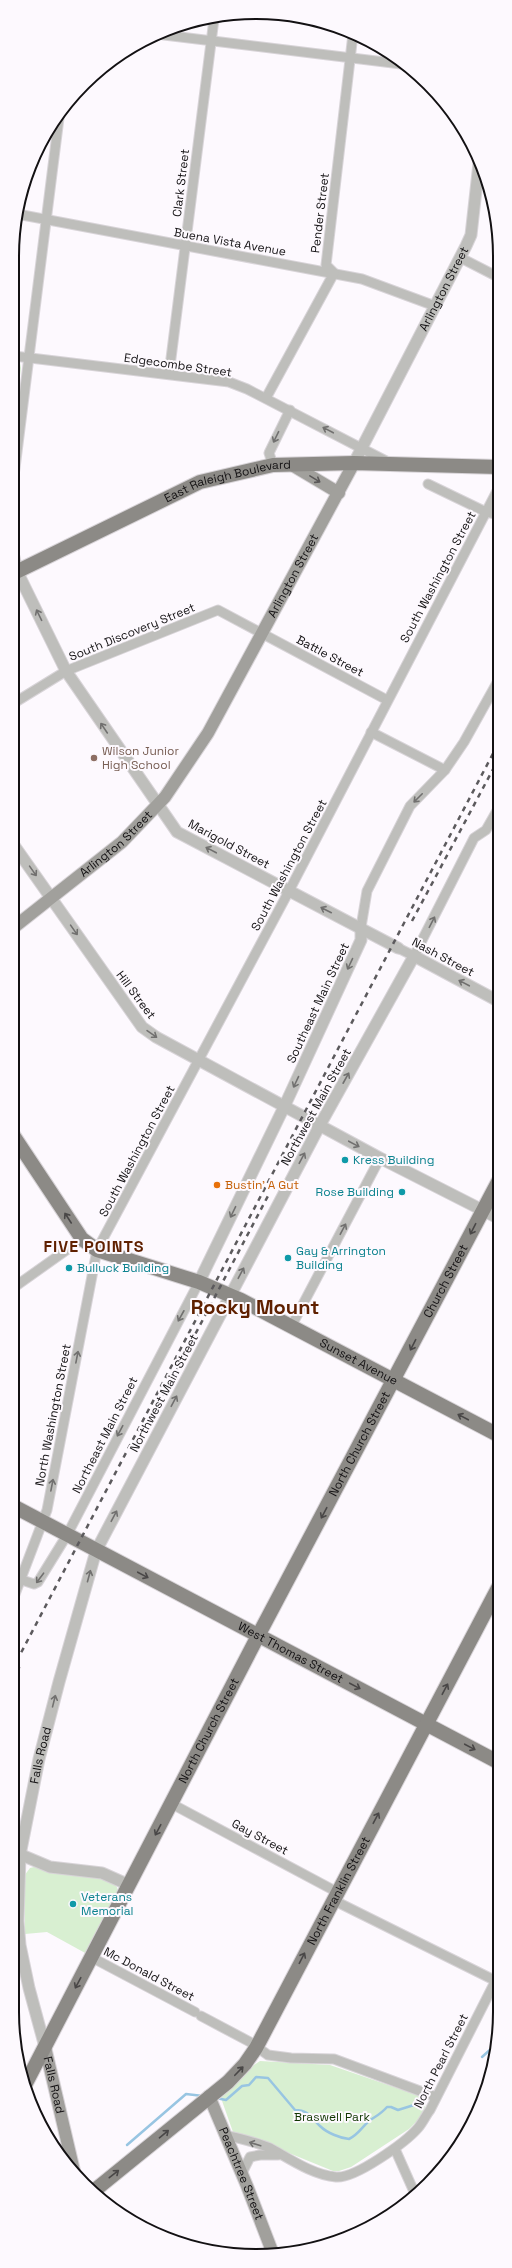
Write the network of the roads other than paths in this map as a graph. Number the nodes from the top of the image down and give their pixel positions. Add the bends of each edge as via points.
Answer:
1 (213, 23) edge
2 (169, 36) edge
3 (352, 39) edge
4 (211, 40) junction
5 (350, 57) junction
6 (393, 63) edge
7 (58, 125) edge
8 (478, 175) edge
9 (23, 215) edge
10 (47, 220) junction
11 (185, 246) junction
12 (461, 258) junction
13 (334, 273) junction
14 (493, 274) edge
15 (435, 306) junction
16 (19, 357) edge
17 (30, 358) junction
18 (169, 374) junction
19 (266, 398) junction
20 (290, 410) junction
21 (19, 439) edge
22 (363, 448) junction
23 (354, 463) junction
24 (393, 464) junction
25 (273, 465) junction
26 (292, 465) junction
27 (493, 467) edge
28 (428, 484) dead end
29 (339, 493) junction
30 (493, 499) edge
31 (486, 512) junction
32 (493, 514) edge
33 (19, 568) edge
34 (19, 578) edge
35 (262, 633) junction
36 (66, 671) junction
37 (493, 690) edge
38 (19, 700) edge
39 (387, 700) junction
40 (371, 732) junction
41 (445, 770) junction
42 (158, 806) junction
43 (493, 818) edge
44 (19, 852) edge
45 (289, 891) junction
46 (52, 898) junction
47 (19, 923) edge
48 (361, 927) junction
49 (398, 948) joint
50 (414, 956) junction
51 (493, 998) edge
52 (198, 1060) junction
53 (285, 1105) junction
54 (320, 1125) junction
55 (19, 1144) edge
56 (380, 1158) junction
57 (493, 1191) edge
58 (482, 1211) junction
59 (493, 1216) edge
60 (82, 1239) junction
61 (97, 1250) junction
62 (199, 1282) junction
63 (19, 1284) edge
64 (224, 1293) junction
65 (292, 1325) junction
66 (395, 1380) junction
67 (493, 1432) edge
68 (19, 1509) edge
69 (44, 1523) junction
70 (67, 1535) junction
71 (90, 1547) junction
72 (22, 1580) junction
73 (19, 1587) edge
74 (493, 1597) edge
75 (259, 1634) junction
76 (426, 1724) junction
77 (493, 1759) edge
78 (172, 1804) junction
79 (19, 1842) edge
80 (19, 1854) edge
81 (129, 1885) junction
82 (335, 1896) junction
83 (19, 1933) edge
84 (92, 1957) junction
85 (493, 1978) edge
86 (493, 1988) edge
87 (45, 2047) junction
88 (256, 2048) junction
89 (29, 2078) edge
90 (210, 2096) junction
91 (436, 2097) junction
92 (226, 2135) junction
93 (395, 2149) junction
94 (283, 2156) junction
95 (72, 2160) edge
96 (242, 2173) junction
97 (97, 2188) edge
98 (413, 2189) edge
99 (271, 2248) edge

1 - 4 street, Clark Street
2 - 4 street
3 - 5 street, Pender Street
4 - 5 street
4 - 11 street, Clark Street
5 - 6 street
5 - 13 street, Pender Street via 326,265
7 - 10 street
8 - 12 street, Arlington Street via 470,235
9 - 10 street, Buena Vista Avenue
10 - 11 street, Buena Vista Avenue
10 - 17 street
11 - 13 street, Buena Vista Avenue
11 - 18 street, Clark Street
12 - 14 street
12 - 15 street, Arlington Street
13 - 15 street, Buena Vista Avenue via 380,284
13 - 19 street
15 - 22 street, Arlington Street
16 - 17 street, Edgecombe Street
17 - 18 street, Edgecombe Street
17 - 21 street
18 - 19 street, Edgecombe Street via 229,382
19 - 20 street, Edgecombe Street
22 -> 20 street, Edgecombe Street
20 -> 25 street via 270,453
22 - 23 street, Arlington Street
22 - 24 street, Edgecombe Street
23 - 24 main road, East Raleigh Boulevard
23 - 26 main road, East Raleigh Boulevard
23 - 29 main road, Arlington Street
24 - 27 main road, East Raleigh Boulevard
25 - 26 main road, East Raleigh Boulevard
25 - 33 main road, East Raleigh Boulevard via 200,482
26 -> 29 main road
28 - 31 street
29 - 35 main road, Arlington Street
30 - 31 street, South Washington Street
31 - 32 street
31 - 39 street, South Washington Street
36 -> 34 street, Marigold Street
35 - 36 street, South Discovery Street via 218,610
35 - 39 street, Battle Street
35 - 42 main road, Arlington Street via 208,733
36 - 38 street, South Discovery Street
42 -> 36 street, Marigold Street
37 - 41 street, Southeast Main Street
39 - 40 street, South Washington Street
40 - 41 street
40 - 45 street, South Washington Street
41 -> 48 street, Southeast Main Street via 410,806 367,891
45 -> 42 street, Marigold Street via 177,832
42 - 46 main road, Arlington Street via 122,842
50 -> 43 street, Northwest Main Street via 474,838 486,830
44 -> 46 street, Hill Street
48 -> 45 street, Marigold Street
45 - 52 street, South Washington Street
46 - 47 main road, Arlington Street
46 -> 52 street, Hill Street via 142,1027
48 - 49 street, Marigold Street
48 -> 53 street, Southeast Main Street via 361,940
49 - 50 street, Nash Street
51 -> 50 street, Nash Street
54 -> 50 street, Northwest Main Street
52 - 53 street, Hill Street
52 - 61 street, South Washington Street
53 - 54 street, Hill Street
53 -> 62 street, Southeast Main Street
54 -> 56 street, Hill Street
64 -> 54 street, Northwest Main Street
60 -> 55 main road
56 - 58 street, Hill Street
65 -> 56 street
57 - 58 main road, Church Street
58 - 59 street, Hill Street
58 -> 66 main road, Church Street
60 - 61 main road, Sunset Avenue
60 - 63 street
61 - 62 main road, Sunset Avenue
69 -> 61 street, North Washington Street
62 - 64 main road, Sunset Avenue
62 -> 70 street, Northeast Main Street
64 - 65 main road, Sunset Avenue
71 -> 64 street, Northwest Main Street
65 - 66 main road, Sunset Avenue
67 -> 66 main road, Sunset Avenue
66 -> 75 main road, North Church Street
68 - 69 main road, West Thomas Street
69 - 70 main road, West Thomas Street
69 - 72 street, North Washington Street
70 - 71 main road, West Thomas Street
70 -> 72 street, Northeast Main Street via 38,1582 34,1584
71 -> 75 main road, West Thomas Street
79 -> 71 street, Falls Road
72 - 73 street, North Washington Street
76 -> 74 main road, North Franklin Street
75 -> 76 main road, West Thomas Street
75 - 78 main road, North Church Street
76 -> 77 main road, West Thomas Street
82 -> 76 main road, North Franklin Street
78 -> 81 main road, North Church Street
78 - 82 street, Gay Street
80 - 81 street via 50,1867 102,1873
81 - 84 main road, North Church Street
82 - 85 street, Gay Street
88 -> 82 main road, North Franklin Street
83 - 87 street, Falls Road via 29,1988
84 -> 87 main road, North Church Street
84 - 88 street, Mc Donald Street via 250,2042
86 - 91 street, North Pearl Street
87 - 89 main road, North Church Street
87 - 95 main road, Falls Road
90 -> 88 main road, North Franklin Street via 237,2073
88 - 91 street, Mc Donald Street via 268,2055 334,2059
90 - 92 main road, Peachtree Street
97 -> 90 main road, North Franklin Street
91 - 93 street, North Pearl Street via 418,2128
94 -> 92 street, North Pearl Street via 268,2148
92 - 96 main road, Peachtree Street
93 - 94 street, North Pearl Street via 344,2177 322,2174
93 - 98 street
94 - 96 street via 250,2157
96 - 99 main road, Peachtree Street

